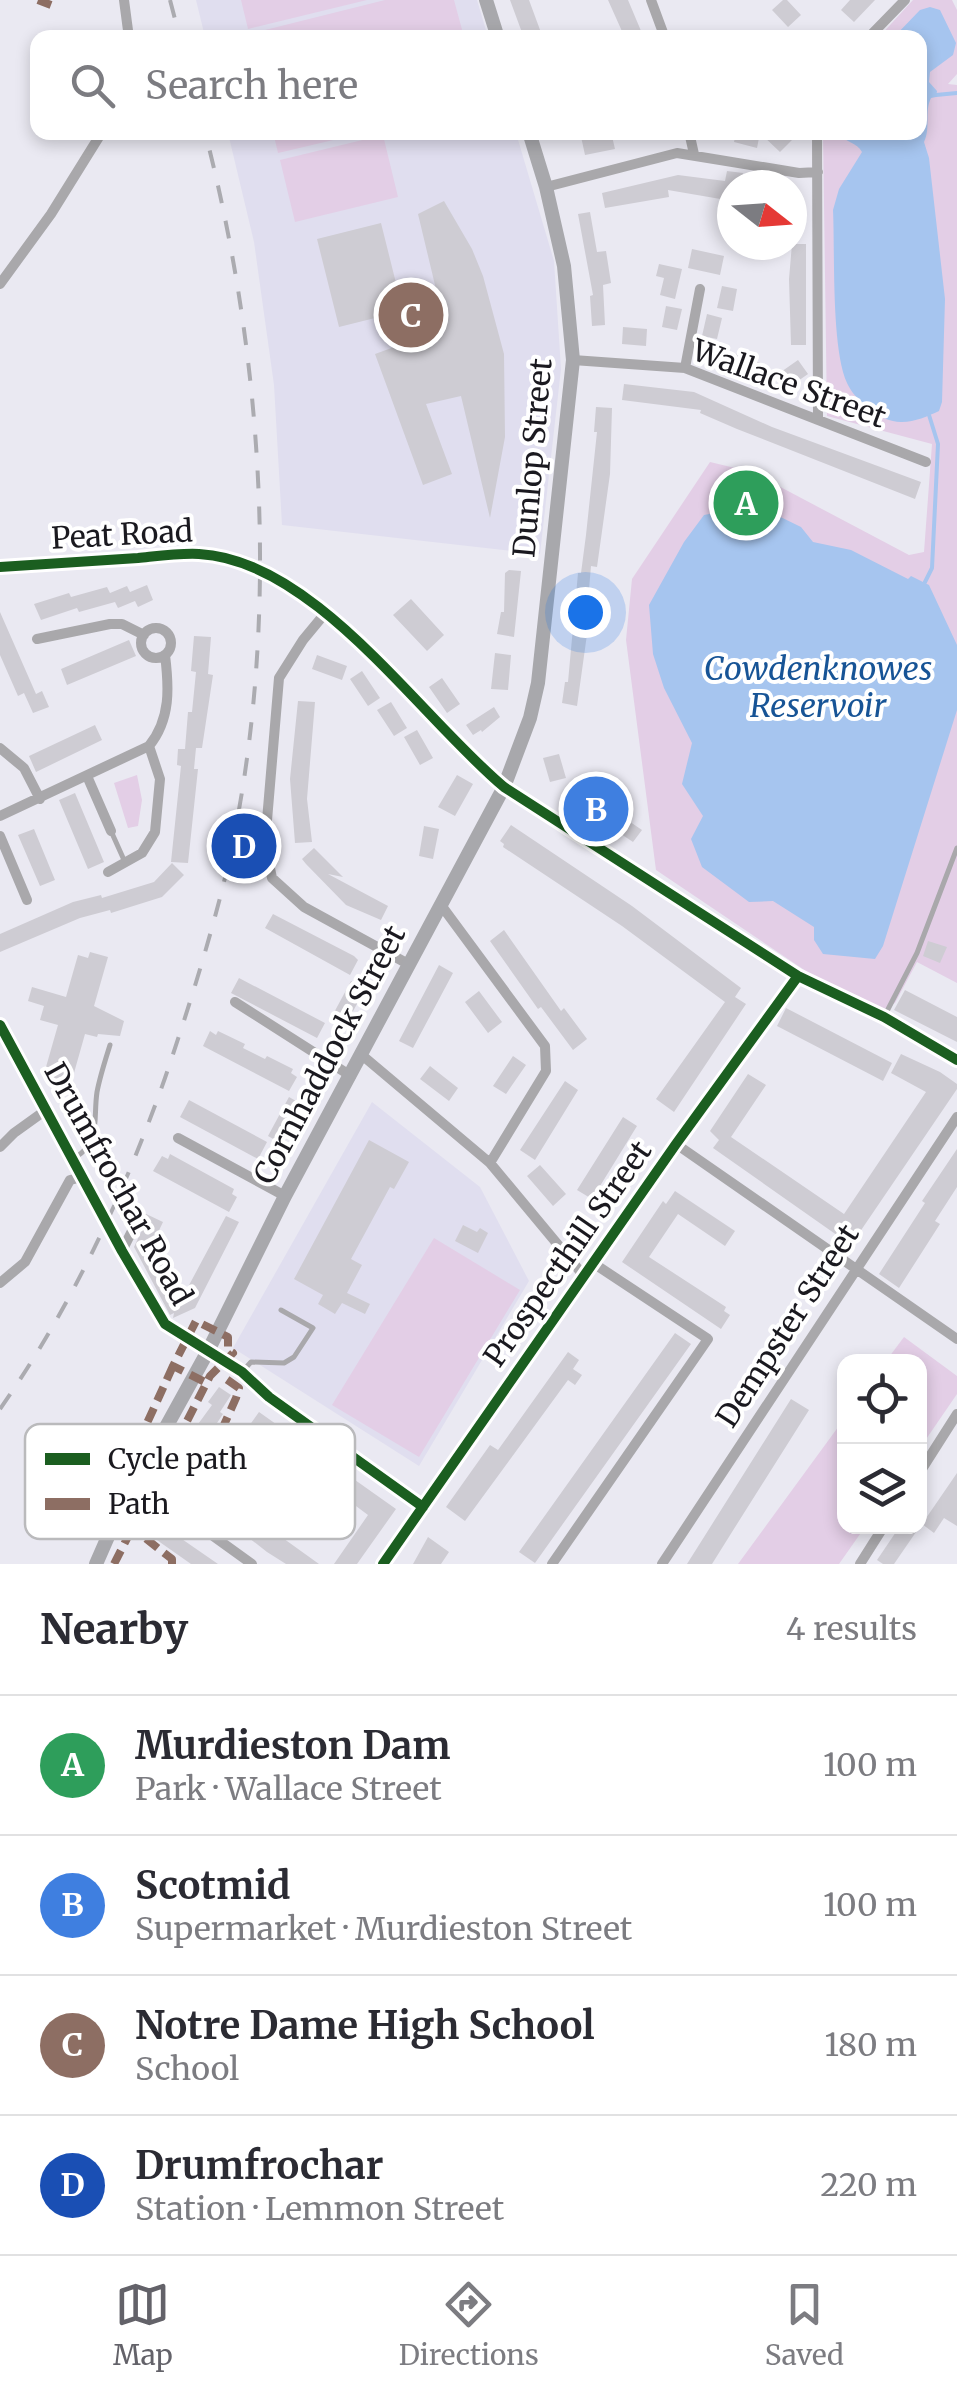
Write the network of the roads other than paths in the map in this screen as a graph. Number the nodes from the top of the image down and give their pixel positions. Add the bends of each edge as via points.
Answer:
1 (124, 0) edge
2 (486, 0) edge
3 (651, 0) edge
4 (906, 0) edge
5 (128, 30) edge
6 (495, 30) edge
7 (662, 30) edge
8 (876, 30) edge
9 (97, 140) edge
10 (531, 140) edge
11 (691, 140) edge
12 (817, 140) edge
13 (694, 154) junction
14 (818, 172) junction
15 (546, 187) junction
16 (0, 284) edge
17 (700, 289) dead end
18 (573, 360) junction
19 (685, 368) junction
20 (818, 420) junction
21 (926, 462) dead end
22 (0, 567) edge
23 (327, 611) junction
24 (144, 634) junction
25 (38, 639) dead end
26 (165, 654) junction
27 (148, 746) junction
28 (0, 748) edge
29 (87, 776) junction
30 (504, 787) junction
31 (40, 798) junction
32 (0, 816) edge
33 (111, 831) joint
34 (0, 836) edge
35 (957, 848) edge
36 (125, 863) junction
37 (108, 872) dead end
38 (27, 900) dead end
39 (441, 905) junction
40 (410, 966) junction
41 (798, 976) junction
42 (235, 1002) dead end
43 (884, 1017) junction
44 (0, 1024) edge
45 (110, 1045) dead end
46 (362, 1056) junction
47 (957, 1060) edge
48 (351, 1076) junction
49 (46, 1110) junction
50 (957, 1117) edge
51 (178, 1138) dead end
52 (676, 1144) junction
53 (0, 1148) edge
54 (73, 1159) junction
55 (490, 1163) junction
56 (83, 1177) junction
57 (284, 1196) junction
58 (134, 1227) dead end
59 (120, 1248) junction
60 (593, 1263) junction
61 (855, 1270) junction
62 (584, 1276) junction
63 (0, 1283) edge
64 (281, 1310) dead end
65 (957, 1340) edge
66 (208, 1351) junction
67 (242, 1372) junction
68 (957, 1414) edge
69 (168, 1424) edge
70 (307, 1424) edge
71 (355, 1458) edge
72 (927, 1461) edge
73 (423, 1507) junction
74 (879, 1534) edge
75 (107, 1539) edge
76 (217, 1539) edge
77 (96, 1564) edge
78 (252, 1564) edge
79 (383, 1564) edge
80 (552, 1564) edge
81 (662, 1564) edge
82 (860, 1564) edge

1 - 5 street
2 - 6 main road
3 - 7 street
4 - 8 street
9 - 16 street
10 - 15 main road, Dunlop Street
11 - 13 street
12 - 14 street
13 - 14 street
13 - 15 street
14 - 20 street
15 - 18 main road, Dunlop Street via 564,266
17 - 19 street
18 - 19 street, Wallace Street
18 - 30 main road, Dunlop Street via 538,683
19 - 20 street, Wallace Street
20 - 21 street, Wallace Street
22 - 23 street, Peat Road, bridge via 198,554 288,584
23 - 30 street, Peat Road
23 - 40 street via 279,678 268,861 272,878 304,907
24 - 25 street via 110,624
24 - 26 street via 146,654
24 - 26 street via 166,632 171,644
26 - 27 street via 168,704
27 - 29 street
27 - 36 street via 160,779 154,832 142,853
28 - 31 street via 24,768
29 - 31 street
29 - 33 street
30 - 39 main road, Cornhaddock Street
30 - 41 street, Peat Road
31 - 32 street
33 - 36 lane
34 - 38 street
35 - 43 lane
36 - 37 street
39 - 40 main road, Cornhaddock Street
39 - 55 street via 548,1058
40 - 46 main road, Cornhaddock Street
41 - 43 street, Peat Road
41 - 52 street, Prospecthill Street
42 - 48 street
43 - 47 street, Peat Road
44 - 49 street, Drumfrochar Road
45 - 54 lane via 95,1132 88,1149
46 - 48 main road, Cornhaddock Street
46 - 55 street
48 - 57 main road, Cornhaddock Street
49 - 53 street
49 - 54 street, Drumfrochar Road
50 - 61 street, Dempster Street
51 - 57 street
52 - 60 street, Prospecthill Street
52 - 61 street
54 - 56 street, Drumfrochar Road
55 - 62 street
56 - 59 street, Drumfrochar Road, bridge
56 - 63 street via 70,1180 25,1262
57 - 66 main road, Cornhaddock Street
58 - 59 street
59 - 66 street, Drumfrochar Road via 165,1324
60 - 62 street, Prospecthill Street
60 - 80 street via 708,1339
61 - 65 street
61 - 81 street, Dempster Street
62 - 73 street, Prospecthill Street
64 - 67 lane via 313,1328 294,1357 251,1362
66 - 67 street, Drumfrochar Road
66 - 69 main road
67 - 70 street, Drumfrochar Road
68 - 72 street
71 - 73 street, Drumfrochar Road
73 - 79 street, Prospecthill Street
74 - 82 street
75 - 77 main road
76 - 78 street

